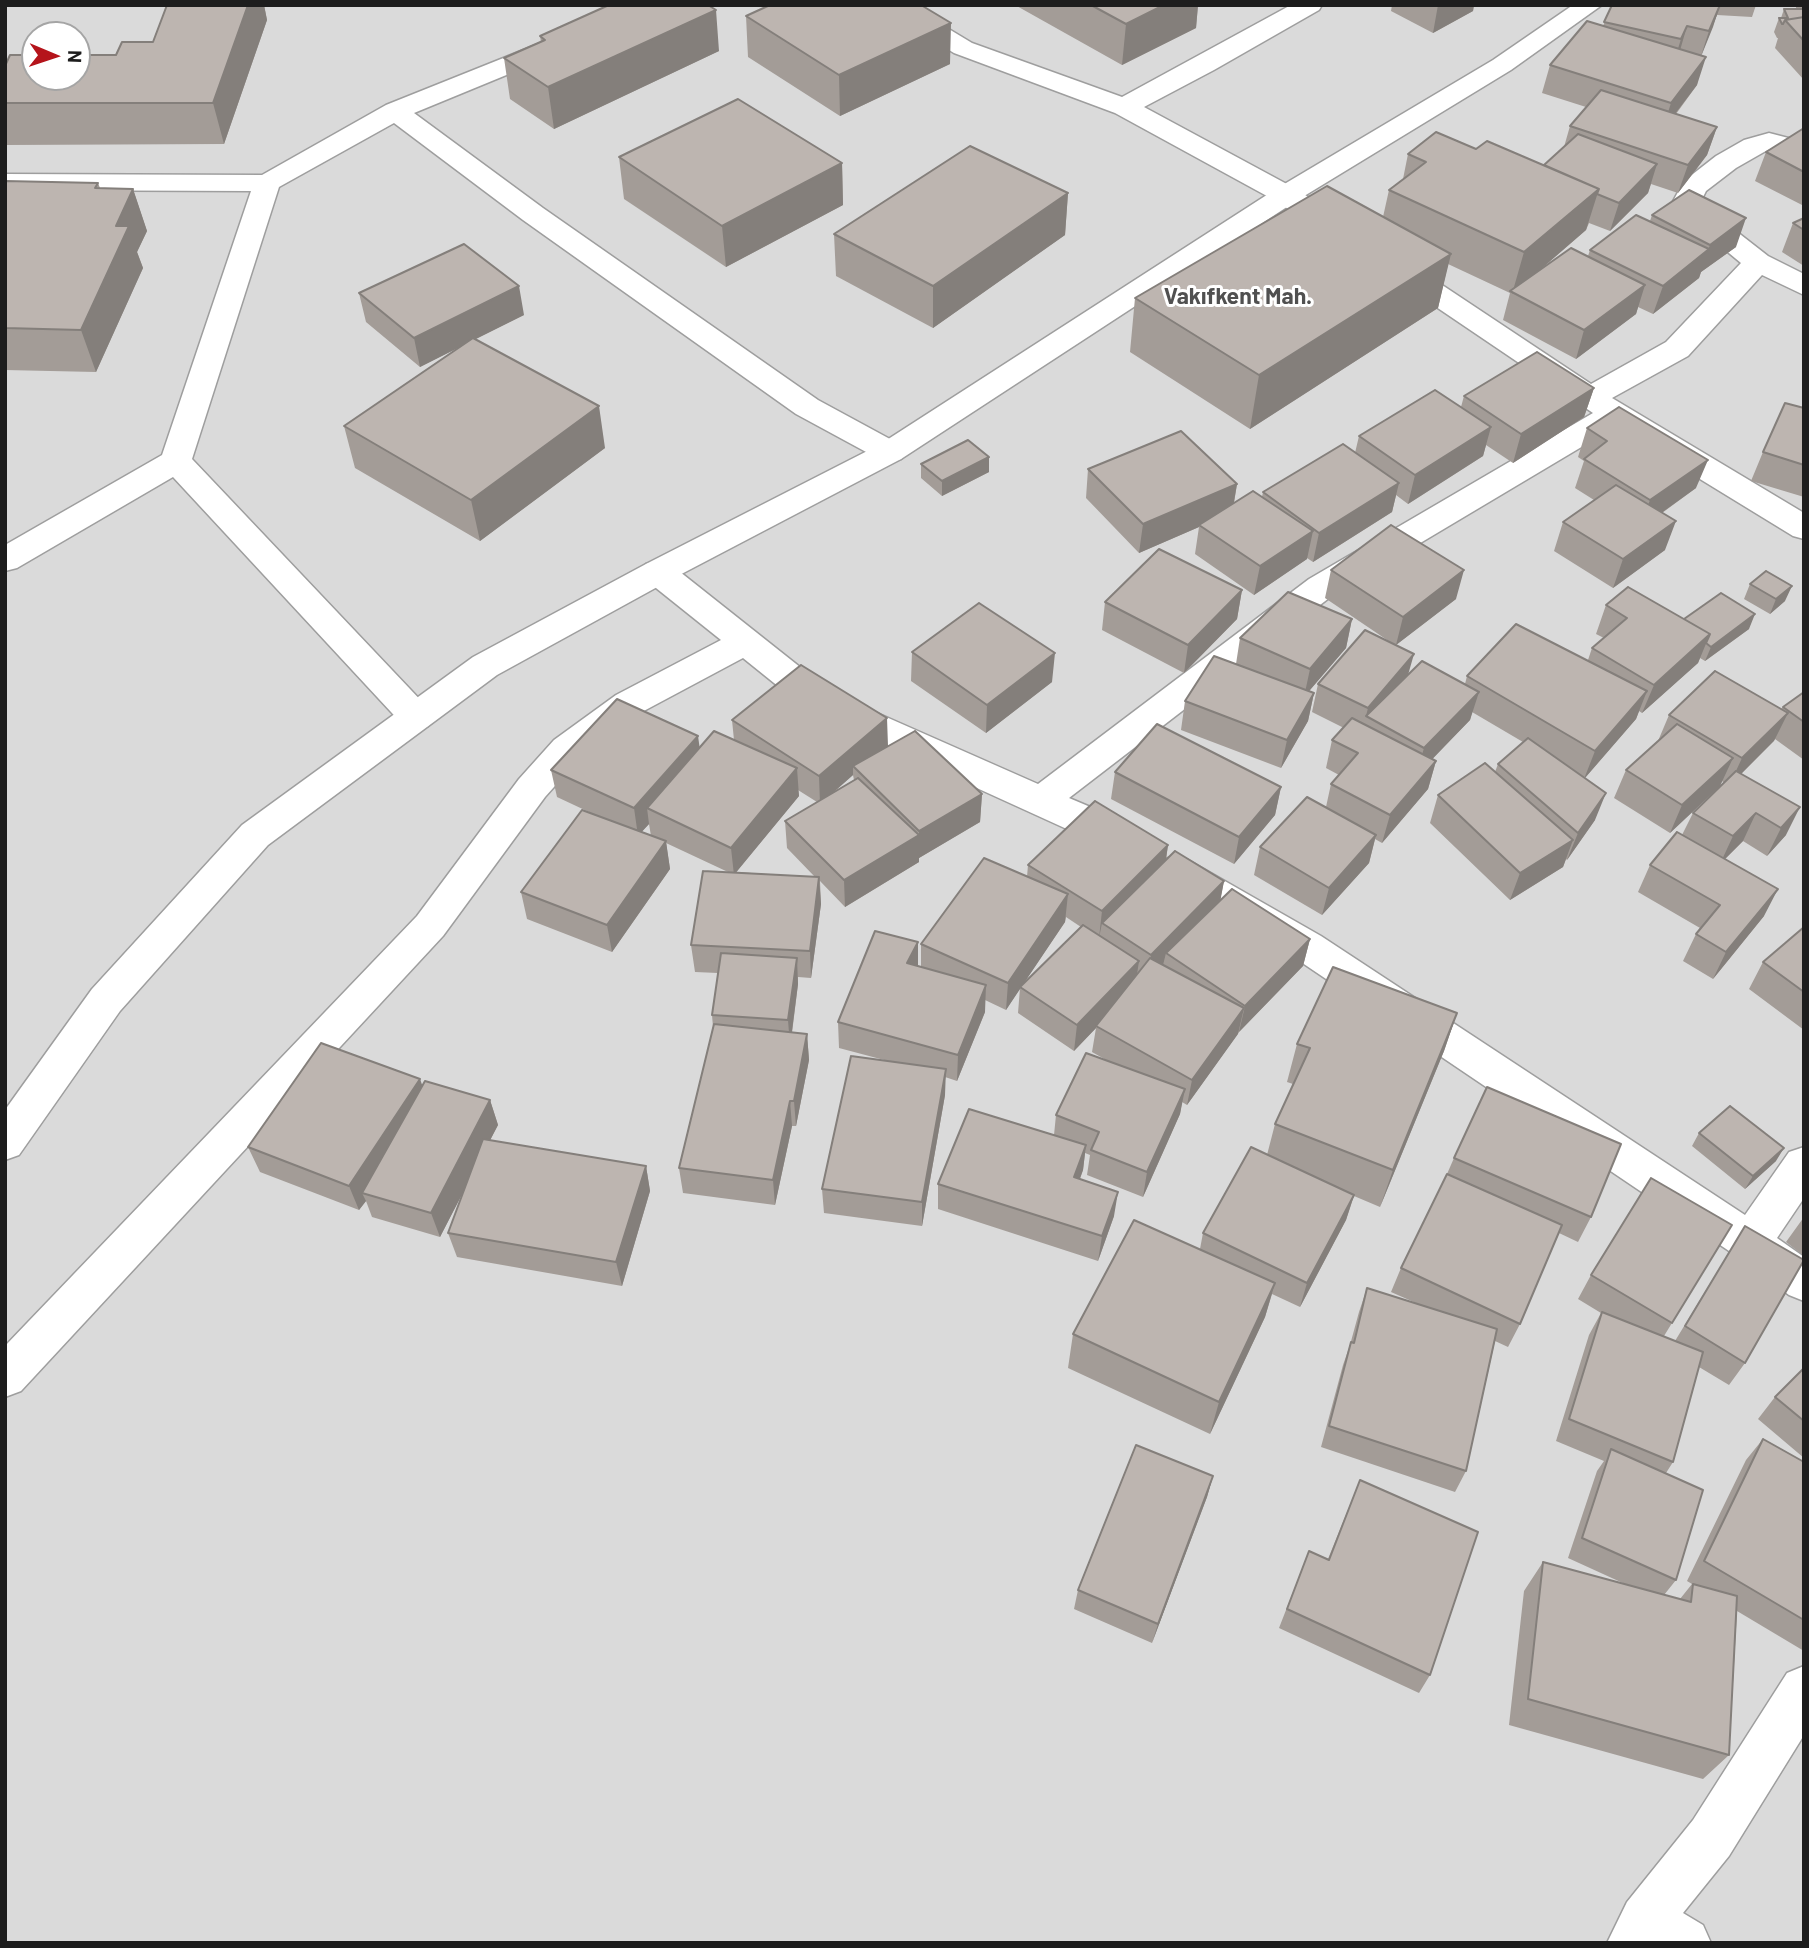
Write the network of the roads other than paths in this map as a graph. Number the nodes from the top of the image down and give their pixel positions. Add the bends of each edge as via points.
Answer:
1 (644, 5) edge
2 (891, 5) edge
3 (1310, 5) edge
4 (1590, 5) edge
5 (1124, 107) junction
6 (395, 111) junction
7 (1804, 150) edge
8 (5, 182) edge
9 (267, 183) junction
10 (1286, 195) junction
11 (1758, 261) junction
12 (1804, 286) edge
13 (1602, 405) junction
14 (890, 452) junction
15 (176, 461) junction
16 (1804, 528) edge
17 (11, 550) edge
18 (658, 572) junction
19 (745, 642) junction
20 (416, 717) junction
21 (1040, 801) junction
22 (5, 1143) edge
23 (1804, 1164) edge
24 (1750, 1242) junction
25 (1804, 1282) edge
26 (5, 1377) edge
27 (1804, 1690) edge
28 (1654, 1935) edge

1 - 6 street
2 - 5 street via 963,48
3 - 5 street
4 - 10 street via 1502,65
5 - 10 street
6 - 9 street
6 - 14 street via 807,407
7 - 11 street via 1769,141 1754,146 1694,187 1685,205
8 - 9 street
9 - 15 street
10 - 13 street
10 - 14 street
11 - 12 street
11 - 13 street via 1677,349
13 - 16 street
13 - 21 street via 1321,587
14 - 18 street
15 - 17 street
15 - 20 street
18 - 19 street
18 - 20 street via 485,666
19 - 21 street via 822,703
19 - 26 street via 628,704 567,749 532,788 430,926
20 - 22 street via 255,835 106,1000
21 - 24 street via 1101,827 1308,947
23 - 24 street
24 - 25 street
27 - 28 street

